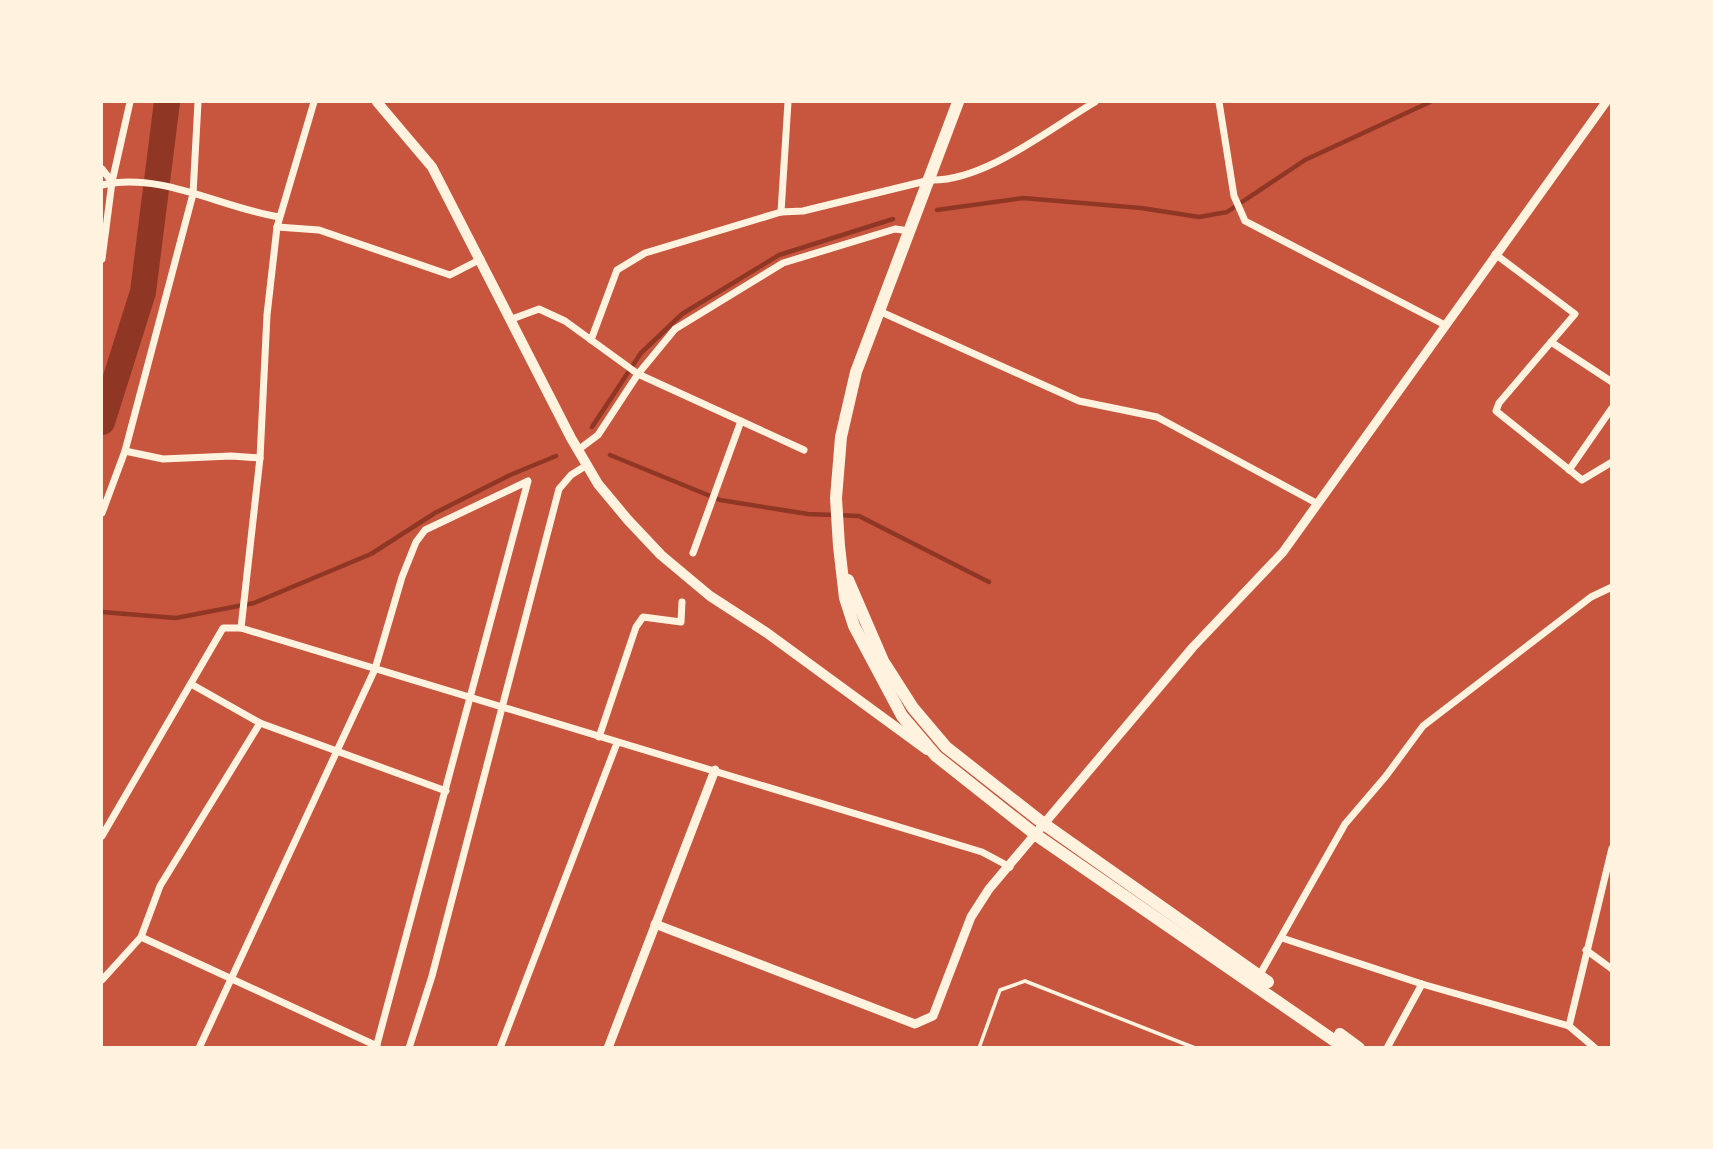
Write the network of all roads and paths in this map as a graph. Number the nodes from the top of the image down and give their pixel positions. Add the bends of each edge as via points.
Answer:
1 (130, 102) edge
2 (198, 102) edge
3 (314, 102) edge
4 (377, 102) edge
5 (788, 102) edge
6 (958, 102) edge
7 (1095, 102) edge
8 (1219, 102) edge
9 (1606, 102) edge
10 (102, 169) edge
11 (930, 180) junction
12 (112, 182) junction
13 (102, 185) edge
14 (189, 193) junction
15 (781, 212) junction
16 (279, 217) junction
17 (277, 227) junction
18 (910, 231) junction
19 (1495, 254) junction
20 (482, 258) junction
21 (102, 259) edge
22 (879, 312) junction
23 (512, 319) junction
24 (1445, 325) junction
25 (591, 340) junction
26 (1552, 342) junction
27 (638, 374) junction
28 (1612, 382) edge
29 (1612, 408) edge
30 (741, 421) junction
31 (578, 450) junction
32 (804, 450) dead end
33 (125, 451) junction
34 (260, 458) junction
35 (1612, 462) edge
36 (587, 465) junction
37 (1569, 470) junction
38 (1318, 504) junction
39 (102, 513) edge
40 (693, 552) dead end
41 (844, 570) junction
42 (1612, 587) edge
43 (682, 602) dead end
44 (241, 628) junction
45 (375, 668) junction
46 (191, 684) junction
47 (472, 698) junction
48 (503, 707) junction
49 (260, 723) junction
50 (599, 737) junction
51 (617, 743) junction
52 (337, 751) junction
53 (936, 756) junction
54 (715, 770) junction
55 (446, 792) junction
56 (1040, 830) junction
57 (102, 836) edge
58 (1612, 848) edge
59 (1010, 867) junction
60 (1604, 881) junction
61 (1612, 886) edge
62 (655, 924) junction
63 (141, 937) junction
64 (1282, 938) junction
65 (1586, 950) junction
66 (1612, 969) edge
67 (231, 979) junction
68 (102, 980) edge
69 (1257, 980) junction
70 (1422, 984) junction
71 (1569, 1026) junction
72 (1586, 1045) edge
73 (377, 1047) edge
74 (199, 1048) edge
75 (409, 1048) edge
76 (500, 1048) edge
77 (608, 1048) edge
78 (979, 1048) edge
79 (1195, 1048) edge
80 (1345, 1048) edge
81 (1359, 1048) edge
82 (1387, 1048) edge
83 (1595, 1048) edge

1 - 12 street
2 - 14 street
3 - 16 street
4 - 20 main road via 432,167
5 - 15 street
6 - 11 highway
7 - 11 street via 977,172
8 - 24 street via 1234,196 1245,221
9 - 19 street
10 - 12 street
11 - 15 street via 803,211
11 - 18 highway
12 - 13 street
12 - 14 street
12 - 21 street
14 - 16 street
14 - 33 street
15 - 25 street via 645,254 617,270
16 - 17 street
17 - 20 street via 319,230 450,275
17 - 34 street
18 - 22 highway
18 - 27 street via 895,229 783,263 674,329
19 - 24 street
19 - 26 street via 1575,314
20 - 23 main road
22 - 38 street via 1079,401 1157,417
22 - 41 highway via 856,372 841,437 836,498
23 - 25 street via 539,309
23 - 31 main road
24 - 38 street
25 - 27 street
26 - 28 street
26 - 37 street via 1496,411
27 - 30 street
27 - 31 street via 598,435
29 - 37 street
30 - 32 street
30 - 40 street
31 - 36 main road
33 - 34 street via 163,459
33 - 39 street
34 - 44 street
35 - 37 street via 1582,480
36 - 48 street via 559,489
36 - 53 main road via 661,555 710,596
38 - 56 street via 1283,552 1193,647
41 - 53 highway via 845,598 875,669 902,716
41 - 56 highway via 883,661 913,708 946,747
42 - 64 street via 1591,597 1423,726 1345,824
43 - 50 street via 681,622 643,617 636,627
44 - 45 street
44 - 46 street via 223,628
45 - 47 street
45 - 47 street via 402,577 425,530 528,481
45 - 52 street
46 - 49 street
46 - 57 street
47 - 48 street
47 - 55 street
48 - 50 street
48 - 75 street
49 - 52 street
49 - 63 street via 160,886
50 - 51 street
51 - 54 street
51 - 76 street
52 - 55 street
52 - 67 street
53 - 56 highway
54 - 59 street via 982,852
54 - 62 street
55 - 73 street
56 - 59 street
56 - 69 highway
58 - 60 street
59 - 62 street via 971,917 933,1016 915,1024
60 - 61 street
60 - 65 street
62 - 77 street
63 - 67 street
63 - 68 street
64 - 69 street
64 - 70 street
65 - 66 street
65 - 71 street
67 - 73 street
67 - 74 street
69 - 80 highway
69 - 81 highway
70 - 71 street
70 - 82 street
71 - 72 street
72 - 83 street
78 - 79 lane via 1000,990 1025,981

